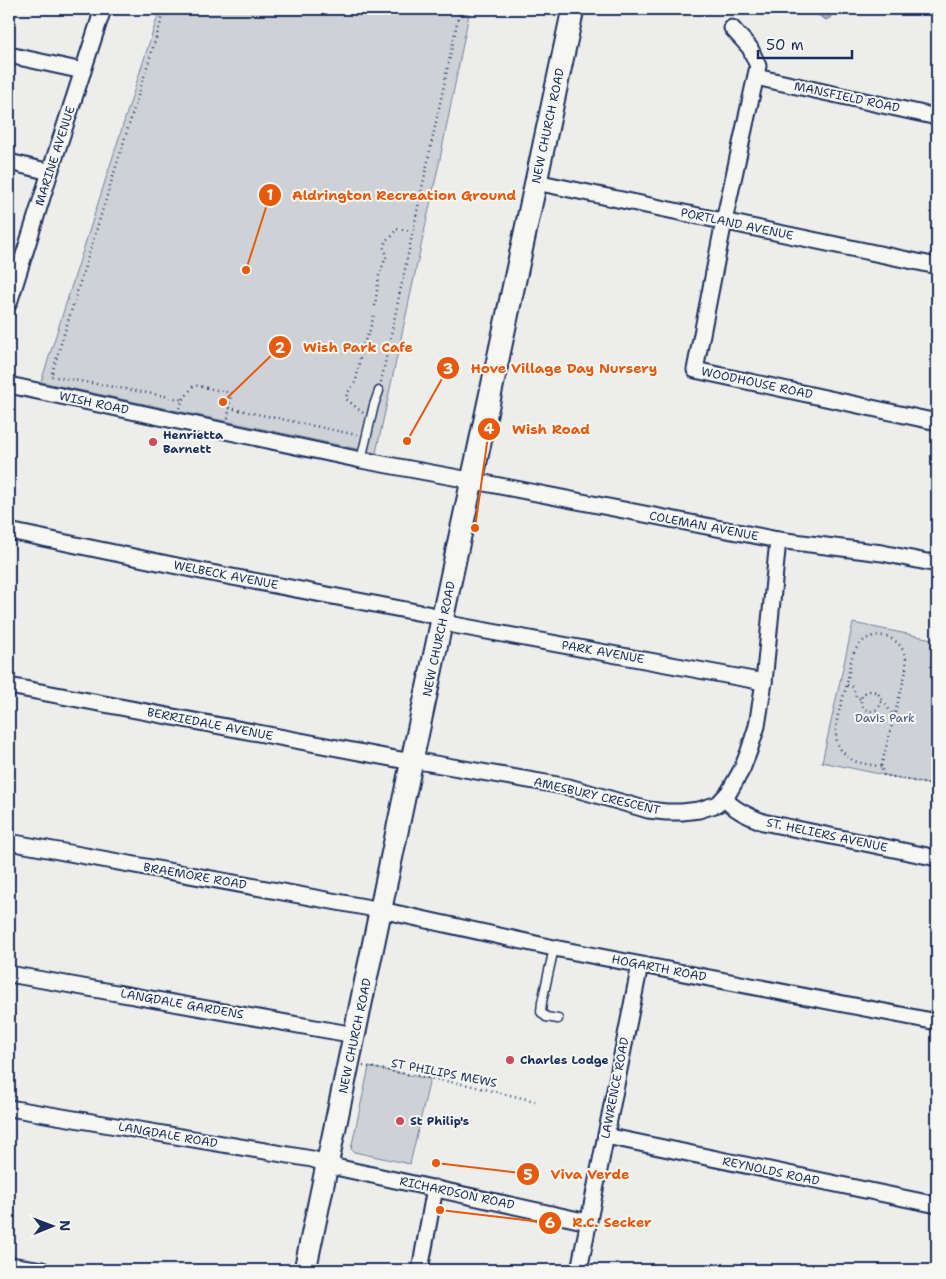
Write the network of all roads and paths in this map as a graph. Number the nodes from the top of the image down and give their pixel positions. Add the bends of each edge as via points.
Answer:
1 (103, 9) edge
2 (165, 9) edge
3 (460, 9) edge
4 (573, 9) edge
5 (732, 28) dead end
6 (9, 55) edge
7 (83, 71) junction
8 (756, 77) junction
9 (937, 117) edge
10 (9, 162) edge
11 (50, 172) junction
12 (536, 182) junction
13 (724, 221) junction
14 (412, 230) junction
15 (937, 266) edge
16 (13, 273) edge
17 (9, 303) edge
18 (375, 306) dead end
19 (374, 314) dead end
20 (9, 385) edge
21 (379, 391) joint
22 (229, 408) junction
23 (372, 417) junction
24 (937, 422) edge
25 (227, 432) junction
26 (367, 437) junction
27 (361, 460) junction
28 (473, 481) junction
29 (9, 530) edge
30 (778, 540) junction
31 (937, 564) edge
32 (443, 620) junction
33 (764, 682) junction
34 (847, 685) junction
35 (9, 686) edge
36 (861, 699) junction
37 (881, 702) junction
38 (894, 716) junction
39 (412, 760) junction
40 (881, 766) junction
41 (937, 786) edge
42 (724, 798) junction
43 (937, 814) edge
44 (9, 842) edge
45 (933, 857) edge
46 (381, 910) junction
47 (554, 948) junction
48 (640, 965) junction
49 (9, 974) edge
50 (558, 1019) dead end
51 (937, 1022) edge
52 (355, 1035) junction
53 (349, 1064) junction
54 (535, 1101) dead end
55 (9, 1108) edge
56 (606, 1136) junction
57 (327, 1164) junction
58 (435, 1188) junction
59 (937, 1205) edge
60 (588, 1222) junction
61 (9, 1264) edge
62 (42, 1270) edge
63 (305, 1270) edge
64 (420, 1270) edge
65 (579, 1270) edge

1 - 7 street, MARINE AVENUE
2 - 22 path via 51,376 183,400 194,385 232,393
3 - 14 path
4 - 12 main road, NEW CHURCH ROAD
5 - 8 street via 750,48 758,66
6 - 7 street
7 - 11 street, MARINE AVENUE
8 - 9 street, MANSFIELD ROAD
8 - 13 street
10 - 11 street
11 - 16 street, MARINE AVENUE
12 - 13 street, PORTLAND AVENUE
12 - 28 main road, NEW CHURCH ROAD
13 - 15 street, PORTLAND AVENUE
13 - 24 street, WOODHOUSE ROAD via 695,370
14 - 18 path via 396,229 386,240 384,248 387,255 379,275
14 - 21 path
16 - 17 street, MARINE AVENUE
19 - 23 path via 362,347 356,381 346,396 358,411
20 - 25 street, WISH ROAD
21 - 23 lane
22 - 25 path
22 - 26 path
23 - 26 lane
25 - 27 street, WISH ROAD
26 - 27 lane
27 - 28 street, WISH ROAD
28 - 30 street, COLEMAN AVENUE
28 - 32 main road, NEW CHURCH ROAD
29 - 32 street, WELBECK AVENUE via 432,615
30 - 31 street, COLEMAN AVENUE via 882,553
30 - 33 street
32 - 33 street, PARK AVENUE via 454,625
32 - 39 main road, NEW CHURCH ROAD
33 - 42 street via 757,726 749,751
34 - 36 path via 853,687 856,697
34 - 38 path via 852,656 863,640 880,635 894,640 906,657 906,671
34 - 40 path via 836,726 838,744 853,761
35 - 39 street, BERRIEDALE AVENUE
36 - 37 path via 873,691
36 - 37 path via 862,706 870,711 879,707
37 - 38 path
38 - 40 path
39 - 42 street, AMESBURY CRESCENT via 569,788 648,810 700,810 718,804
39 - 46 main road, NEW CHURCH ROAD
40 - 41 path via 884,775
42 - 45 street, ST. HELIERS AVENUE via 744,814 763,822
43 - 45 path
44 - 46 street, BRAEMORE ROAD
46 - 47 street, HOGARTH ROAD
46 - 52 main road, NEW CHURCH ROAD
47 - 48 street, HOGARTH ROAD
47 - 50 lane via 541,1012 546,1017
48 - 51 street, HOGARTH ROAD
48 - 56 street, LAWRENCE ROAD
49 - 52 street, LANGDALE GARDENS
52 - 53 main road, NEW CHURCH ROAD
53 - 54 path, ST PHILIPS MEWS via 468,1085
53 - 57 main road, NEW CHURCH ROAD
55 - 57 street, LANGDALE ROAD
56 - 59 street, REYNOLDS ROAD
56 - 60 street, LAWRENCE ROAD
57 - 58 street, RICHARDSON ROAD
57 - 63 main road, NEW CHURCH ROAD
58 - 60 street, RICHARDSON ROAD
58 - 64 street
60 - 65 street, LAWRENCE ROAD
61 - 62 street

